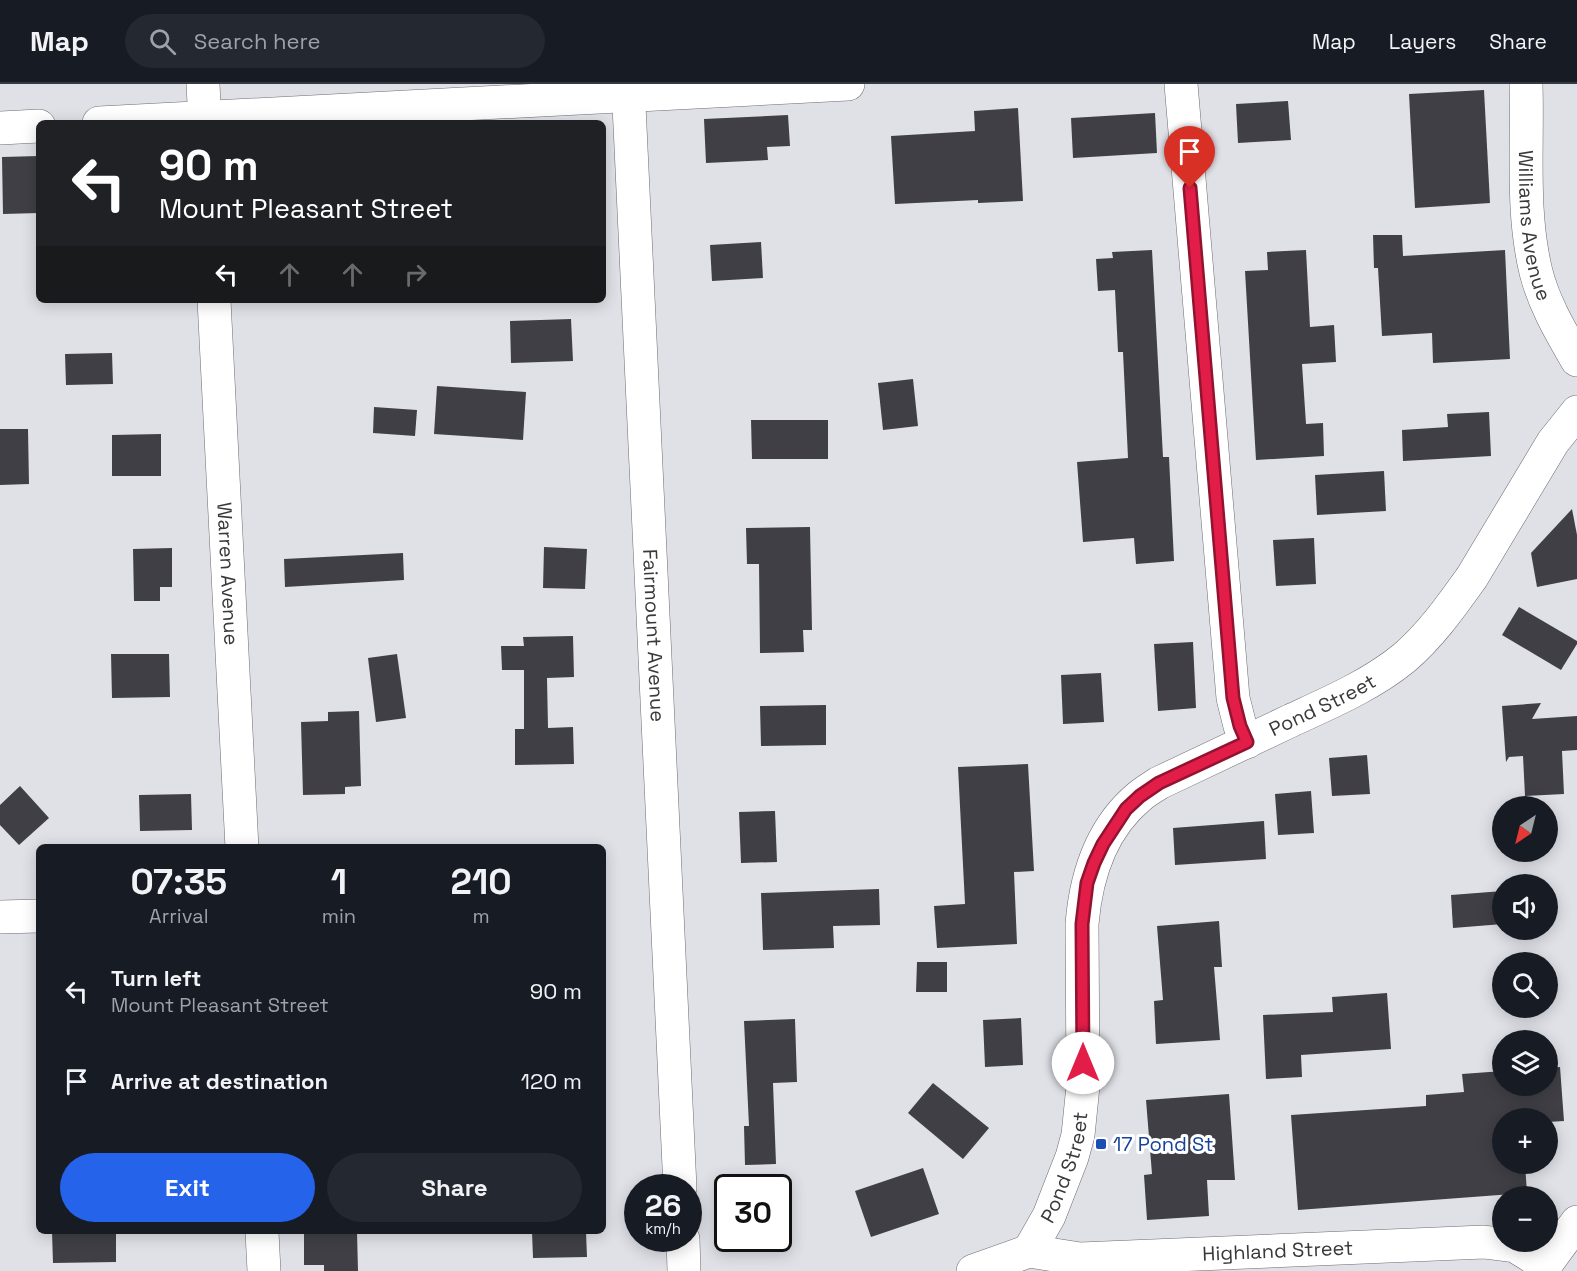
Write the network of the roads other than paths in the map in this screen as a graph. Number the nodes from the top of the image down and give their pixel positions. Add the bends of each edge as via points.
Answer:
1 (203, 84) edge
2 (848, 84) edge
3 (1181, 84) edge
4 (1526, 84) edge
5 (628, 90) edge
6 (205, 120) edge
7 (36, 126) edge
8 (0, 128) edge
9 (214, 303) edge
10 (1577, 360) edge
11 (1577, 412) edge
12 (1247, 742) junction
13 (242, 844) edge
14 (36, 916) edge
15 (0, 917) edge
16 (679, 1174) edge
17 (1577, 1222) edge
18 (262, 1234) edge
19 (1029, 1251) junction
20 (683, 1252) edge
21 (1543, 1268) edge
22 (264, 1271) edge
23 (684, 1271) edge
24 (973, 1271) edge

1 - 6 street
2 - 5 street
3 - 12 street via 1233,698
4 - 10 street, Williams Avenue via 1532,252 1555,321
5 - 6 street
5 - 16 street, Fairmount Avenue
7 - 8 street
9 - 13 street, Warren Avenue
11 - 12 street, Pond Street via 1553,442 1462,590 1406,656 1352,692
12 - 19 street, Pond Street via 1159,783 1140,796 1113,826 1094,863 1087,883 1082,924 1083,1086 1079,1127 1049,1216
14 - 15 street
17 - 21 street
18 - 22 street
19 - 21 street, Highland Street via 1080,1258 1484,1242 1515,1246
19 - 24 street, Highland Street
20 - 23 street

